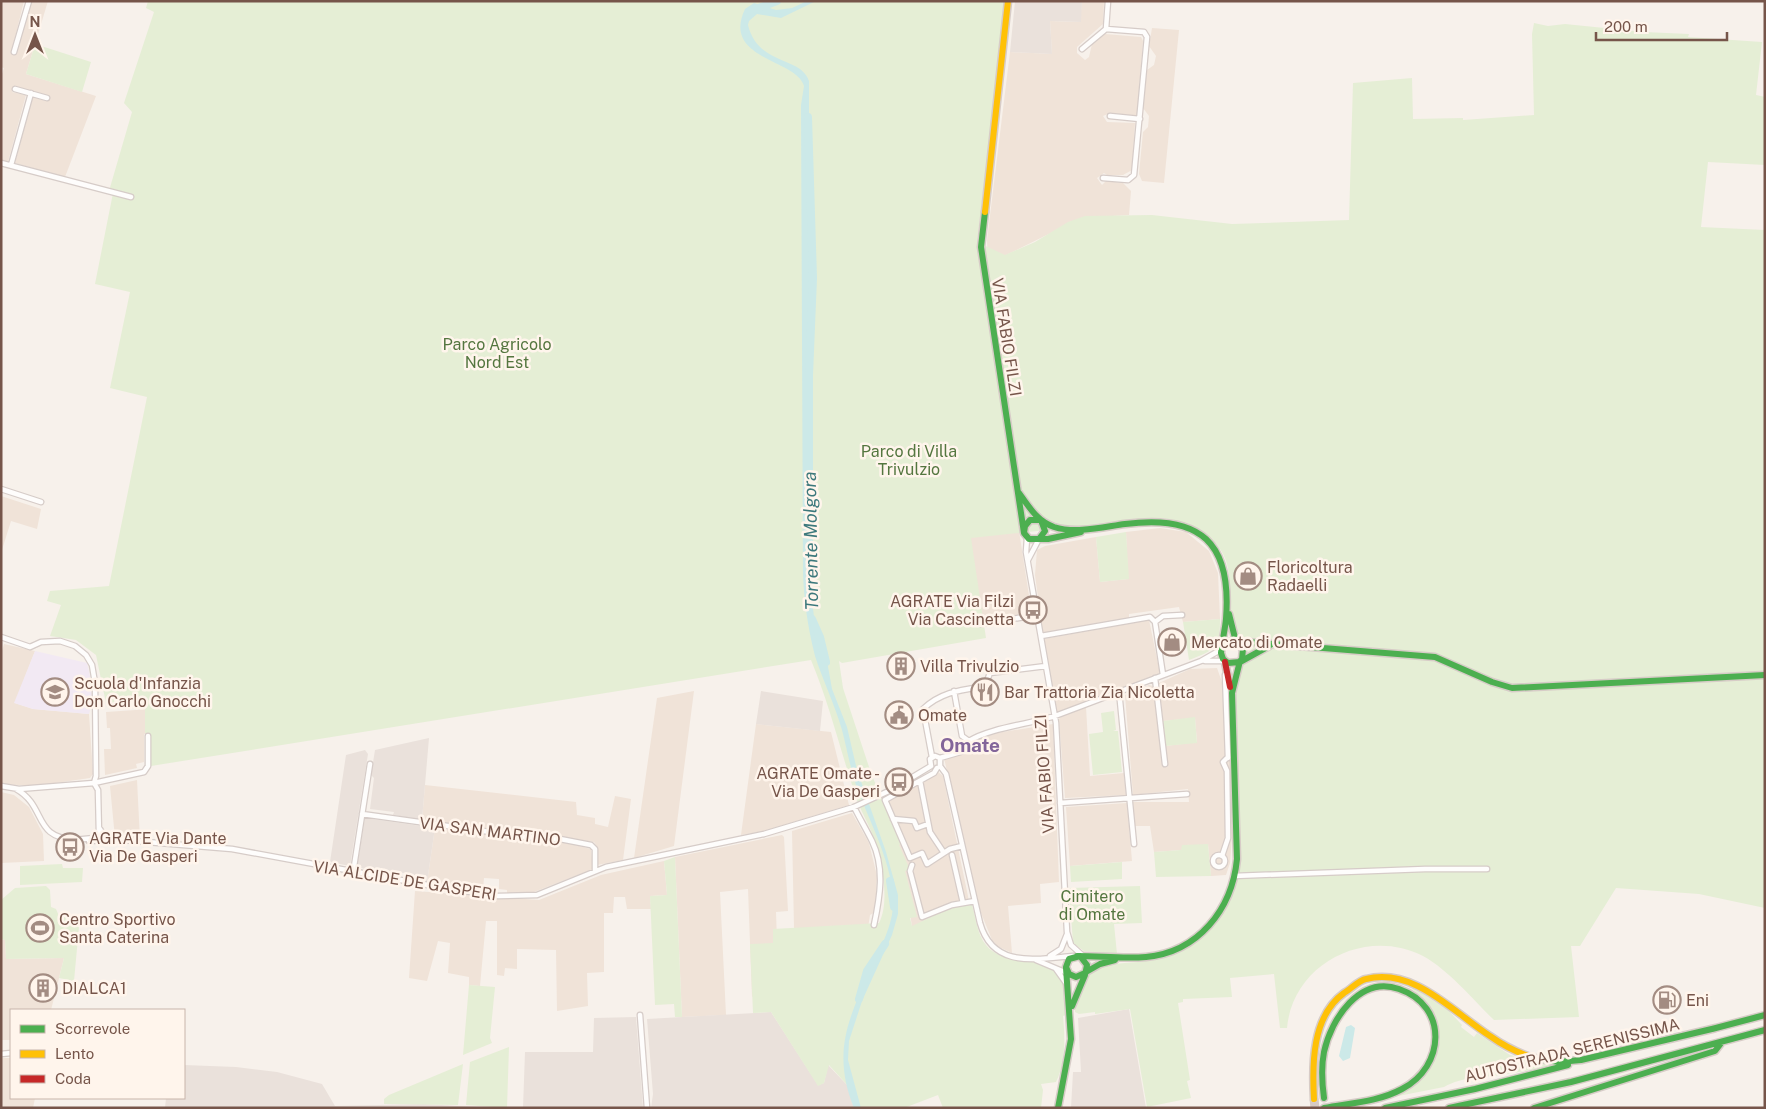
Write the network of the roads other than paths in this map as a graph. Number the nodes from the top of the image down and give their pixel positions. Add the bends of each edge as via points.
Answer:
1 (29, 1) edge
2 (1008, 1) edge
3 (1108, 1) edge
4 (1106, 29) junction
5 (1082, 49) dead end
6 (14, 52) dead end
7 (15, 89) dead end
8 (31, 93) junction
9 (47, 98) dead end
10 (1110, 116) dead end
11 (1140, 119) junction
12 (1, 163) edge
13 (11, 166) junction
14 (1103, 178) dead end
15 (131, 197) dead end
16 (1016, 480) junction
17 (1, 489) edge
18 (41, 502) dead end
19 (1041, 522) junction
20 (1089, 529) junction
21 (1026, 536) junction
22 (1039, 539) junction
23 (1028, 561) junction
24 (1227, 608) junction
25 (1037, 615) junction
26 (1182, 615) dead end
27 (1155, 622) junction
28 (981, 624) dead end
29 (1040, 636) junction
30 (2, 639) edge
31 (1236, 642) junction
32 (1258, 643) junction
33 (1274, 645) junction
34 (1222, 648) junction
35 (1251, 653) junction
36 (1241, 660) junction
37 (1201, 661) junction
38 (1225, 664) junction
39 (1046, 666) junction
40 (1163, 675) junction
41 (1765, 675) edge
42 (1155, 678) junction
43 (954, 691) junction
44 (1119, 692) junction
45 (1232, 693) junction
46 (1055, 716) junction
47 (148, 736) dead end
48 (969, 741) junction
49 (932, 757) junction
50 (940, 758) junction
51 (1230, 758) junction
52 (370, 764) dead end
53 (1165, 764) dead end
54 (931, 766) junction
55 (939, 767) junction
56 (920, 781) junction
57 (94, 783) junction
58 (1, 786) edge
59 (37, 787) junction
60 (15, 789) junction
61 (1187, 794) dead end
62 (26, 796) junction
63 (1130, 798) junction
64 (1060, 803) junction
65 (856, 806) junction
66 (362, 814) junction
67 (893, 819) junction
68 (928, 824) junction
69 (100, 829) junction
70 (74, 840) junction
71 (116, 840) junction
72 (1134, 844) dead end
73 (962, 846) junction
74 (944, 853) junction
75 (952, 855) dead end
76 (1222, 856) dead end
77 (912, 865) dead end
78 (1487, 869) dead end
79 (596, 871) junction
80 (353, 873) junction
81 (1234, 876) junction
82 (975, 902) junction
83 (963, 903) junction
84 (874, 925) dead end
85 (1067, 934) junction
86 (1043, 957) junction
87 (1065, 957) junction
88 (1080, 957) junction
89 (1030, 958) junction
90 (1124, 959) junction
91 (1051, 965) junction
92 (1067, 970) junction
93 (1085, 973) junction
94 (1067, 986) junction
95 (640, 1014) dead end
96 (1071, 1015) junction
97 (1765, 1015) edge
98 (1716, 1028) junction
99 (1765, 1030) edge
100 (1722, 1042) junction
101 (1324, 1098) dead end
102 (1314, 1099) tunnel mouth
103 (647, 1108) edge
104 (1058, 1108) edge
105 (1324, 1108) edge
106 (1385, 1108) edge
107 (1449, 1108) edge
108 (1534, 1108) edge

1 - 6 street
2 - 16 main road, VIA FABIO FILZI via 985,196 982,261
3 - 4 street
4 - 5 street
4 - 11 street via 1146,34
7 - 8 street
8 - 9 street
8 - 13 street
10 - 11 street
11 - 14 street via 1134,175 1128,180
12 - 13 street
13 - 15 street
16 - 19 main road, VIA FABIO FILZI via 1023,502
16 - 21 main road, VIA FABIO FILZI
17 - 18 street
19 - 20 main road via 1062,530
19 - 21 main road via 1029,521 1024,527
19 - 22 main road via 1045,532
20 - 22 main road
20 - 24 main road via 1167,522 1190,527 1211,544 1221,560
21 - 22 main road
21 - 23 street, VIA FABIO FILZI
22 - 23 street
23 - 25 street, VIA FABIO FILZI
24 - 31 main road
24 - 34 main road
25 - 28 street
25 - 29 street, VIA FABIO FILZI
26 - 27 street via 1163,616
27 - 29 street via 1150,617
27 - 40 street
29 - 39 street, VIA FABIO FILZI
30 - 57 street via 30,647 51,641 67,643 89,660 95,683
31 - 32 main road
31 - 34 main road via 1229,642
31 - 36 main road via 1243,649
32 - 33 main road
32 - 35 main road
33 - 35 main road
33 - 41 main road via 1435,658 1494,684 1512,688
34 - 37 street
34 - 38 main road
35 - 36 main road
36 - 38 main road
36 - 45 main road
37 - 38 street
37 - 40 street
38 - 45 main road
38 - 51 street
39 - 43 street via 990,673 986,684
39 - 46 street, VIA FABIO FILZI
40 - 42 street
42 - 44 street
42 - 53 street
43 - 48 street via 962,736
43 - 49 street via 947,692 923,710
44 - 46 street
44 - 63 street
45 - 51 main road
46 - 48 street via 988,732
46 - 64 street, VIA FABIO FILZI
47 - 57 street via 148,766 144,772
48 - 50 street via 964,751
49 - 50 street
49 - 54 street via 929,761
50 - 55 street
51 - 76 street via 1223,765 1227,771 1228,838
51 - 81 main road via 1236,859
52 - 66 street
54 - 55 street
54 - 65 street, VIA ALCIDE DE GASPERI
55 - 56 street
55 - 73 street via 946,774
56 - 67 street via 885,800
56 - 68 street
57 - 59 street
57 - 69 street via 98,790
58 - 60 street
59 - 60 street
59 - 62 street
60 - 62 street
61 - 63 street
62 - 70 street via 49,832 59,839
63 - 64 street
63 - 72 street
64 - 85 street, VIA FABIO FILZI
65 - 79 street, VIA ALCIDE DE GASPERI via 762,834 611,865
65 - 84 street via 877,860 880,897
66 - 79 street, VIA SAN MARTINO via 591,845 595,848
66 - 80 street
67 - 68 street via 914,821 917,828
67 - 74 street via 910,858 922,853 927,864
68 - 74 street
69 - 70 street via 95,838
69 - 71 street via 105,837
70 - 71 street, VIA ALCIDE DE GASPERI
71 - 80 street, VIA ALCIDE DE GASPERI via 238,850
73 - 74 street
73 - 82 street
75 - 83 street
77 - 83 street via 910,871 922,917
78 - 81 street
79 - 80 street, VIA ALCIDE DE GASPERI via 542,894 508,896
81 - 90 main road via 1222,908 1198,936 1168,953
82 - 83 street
82 - 89 street via 983,934 990,945 1008,956
85 - 86 street via 1058,952
85 - 87 street, VIA FABIO FILZI
85 - 88 street, VIA FABIO FILZI
86 - 87 street
86 - 89 street
87 - 88 street
87 - 92 street, VIA FABIO FILZI
88 - 90 main road
88 - 92 main road via 1069,960
88 - 93 main road
89 - 91 street
90 - 93 main road via 1102,963
91 - 92 street
91 - 94 street via 1062,975
92 - 93 main road via 1078,977
92 - 94 main road, VIA FABIO FILZI
93 - 96 main road, VIA FABIO FILZI via 1075,993
94 - 96 main road, VIA FABIO FILZI
95 - 103 street
96 - 104 main road, VIA FABIO FILZI via 1070,1052
97 - 98 main road, AUTOSTRADA SERENISSIMA
98 - 102 main road via 1577,1060 1539,1060 1513,1052 1490,1039 1434,994 1412,982 1389,976 1368,978 1343,993 1322,1022 1314,1052
98 - 106 main road, AUTOSTRADA SERENISSIMA via 1475,1089
99 - 100 main road, AUTOSTRADA SERENISSIMA
100 - 107 main road, AUTOSTRADA SERENISSIMA via 1571,1082
100 - 108 main road via 1715,1051
101 - 105 main road via 1326,1045 1335,1023 1354,998 1370,988 1383,986 1401,988 1420,999 1432,1017 1436,1033 1435,1055 1427,1068 1398,1092

